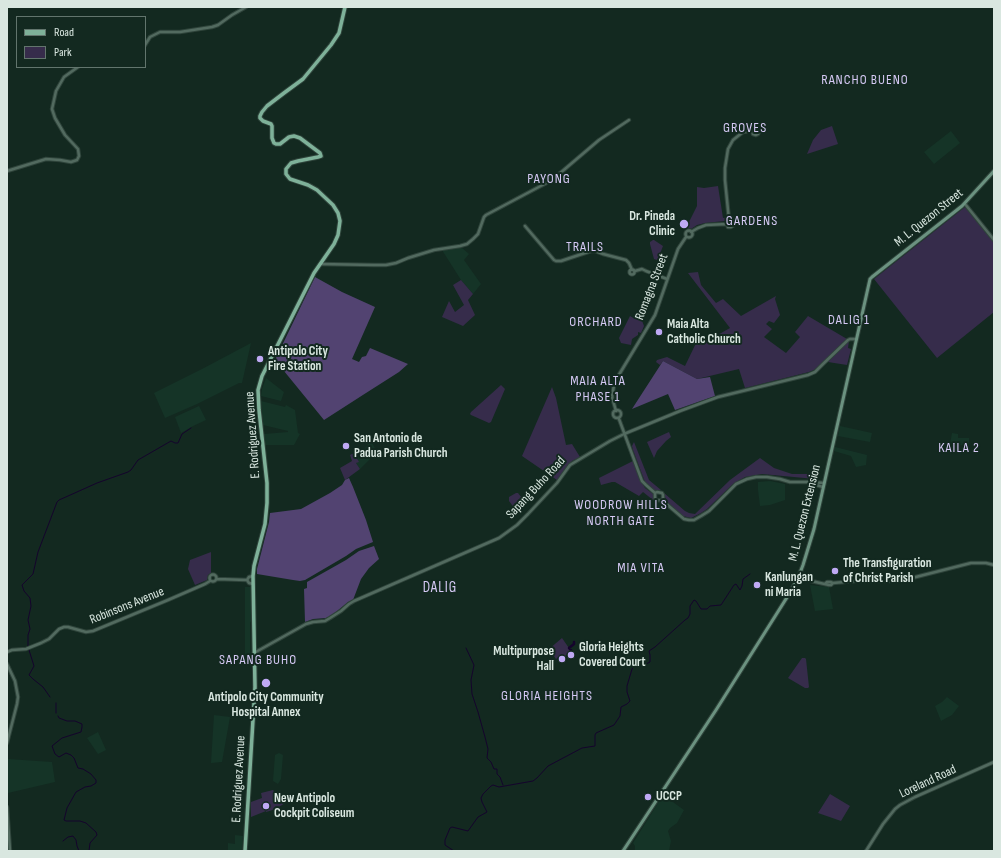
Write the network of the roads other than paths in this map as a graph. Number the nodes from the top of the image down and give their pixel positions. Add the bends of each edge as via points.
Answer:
1 (246, 7) edge
2 (345, 7) edge
3 (146, 43) edge
4 (77, 68) edge
5 (628, 120) dead end
6 (752, 131) dead end
7 (7, 171) edge
8 (994, 172) edge
9 (965, 204) junction
10 (729, 220) junction
11 (726, 224) junction
12 (525, 226) dead end
13 (691, 232) junction
14 (686, 237) junction
15 (994, 240) edge
16 (320, 264) junction
17 (872, 277) joint
18 (667, 279) junction
19 (856, 340) junction
20 (616, 411) junction
21 (619, 418) junction
22 (624, 434) junction
23 (809, 482) junction
24 (824, 483) junction
25 (823, 488) junction
26 (655, 493) junction
27 (663, 501) junction
28 (994, 565) edge
29 (253, 576) junction
30 (798, 578) junction
31 (217, 579) junction
32 (247, 580) junction
33 (210, 581) junction
34 (253, 584) junction
35 (7, 652) edge
36 (254, 653) junction
37 (7, 664) edge
38 (7, 743) edge
39 (994, 762) edge
40 (7, 807) edge
41 (10, 851) edge
42 (245, 851) edge
43 (623, 851) edge
44 (866, 851) edge

1 - 3 street via 218,25 180,32 160,32 150,37
2 - 16 main road, E. Rodriguez Avenue via 339,33 331,45 303,79 268,106 260,116 263,122 271,124 274,143 280,144 294,136 321,154 316,158 291,164 286,171 290,179 317,190 338,213 338,235
4 - 7 street via 64,77 56,91 52,109 65,135 78,149 77,160 71,162 46,159
5 - 16 street via 599,140 552,180 486,215 478,234 467,244 434,250 386,265
6 - 10 street via 737,136 728,149 725,180
8 - 9 main road, M. L. Quezon Street
9 - 15 street
9 - 17 main road, M. L. Quezon Street
10 - 11 street
10 - 11 street via 733,221 734,225 728,227
11 - 13 street via 706,225
12 - 18 street via 556,261 595,250 626,260 633,271 642,270
13 - 14 street via 686,232
13 - 14 street via 691,237
14 - 18 street, Romagna Street via 678,249
16 - 29 main road, E. Rodriguez Avenue via 258,388 267,503
17 - 19 main road, M. L. Quezon Extension
18 - 20 street, Romagna Street via 655,315 614,385 612,397
19 - 22 street, Sapang Buho Road via 848,340 808,375 718,397
19 - 24 main road, M. L. Quezon Extension
20 - 21 street via 614,417
20 - 21 street via 621,413
21 - 22 street
22 - 26 street via 642,481
22 - 36 street, Sapang Buho Road via 570,465 528,514 500,538 354,601 330,618 300,627
23 - 24 street
23 - 25 street
23 - 27 street via 790,482 767,477 747,479 736,484 709,511 694,520 684,519
24 - 25 main road, M. L. Quezon Extension
25 - 30 main road, M. L. Quezon Extension via 814,529
26 - 27 street via 656,500
26 - 27 street via 662,493
28 - 30 street via 971,563 897,581 825,584
29 - 32 street
29 - 34 main road, E. Rodriguez Avenue
30 - 43 main road, M. L. Quezon Extension
31 - 32 street
31 - 33 street via 215,582
31 - 33 street via 211,575
32 - 34 street
33 - 35 street, Robinsons Avenue via 94,631 86,632 64,627 49,639 26,649
34 - 36 main road, E. Rodriguez Avenue
36 - 42 main road, E. Rodriguez Avenue via 254,698
37 - 38 street via 15,681 18,697
39 - 44 street, Loreland Road via 900,805 883,824
40 - 41 street

